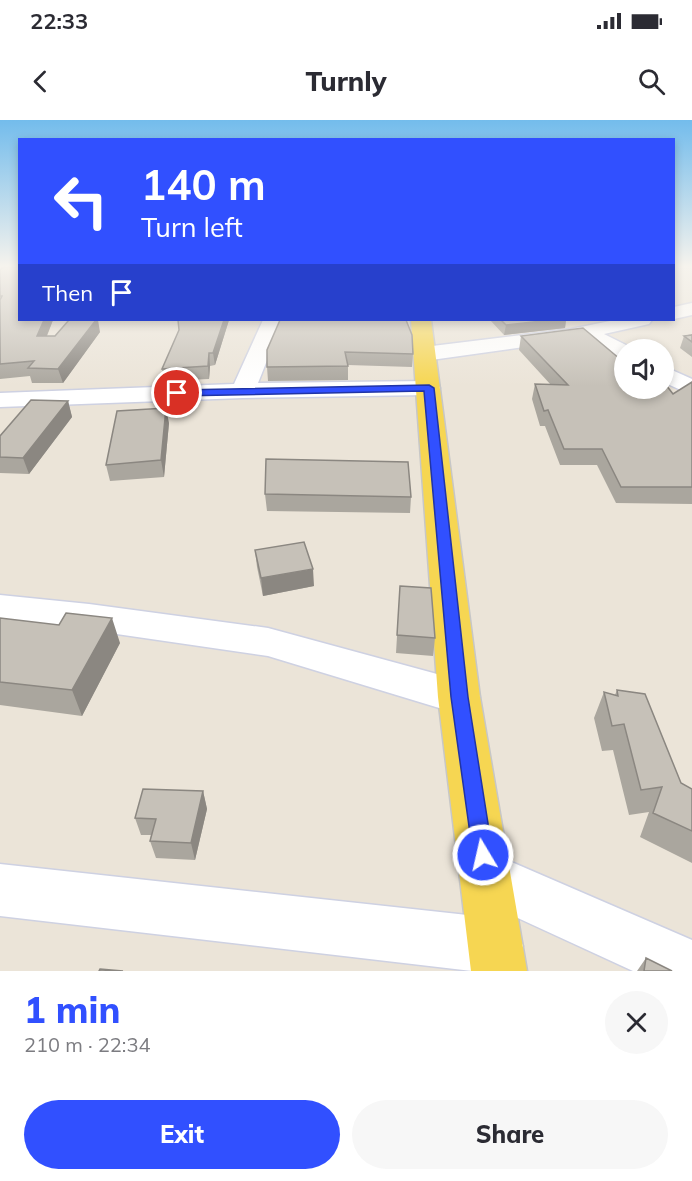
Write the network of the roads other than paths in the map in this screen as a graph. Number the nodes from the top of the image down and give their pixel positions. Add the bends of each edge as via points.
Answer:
1 (692, 309) edge
2 (675, 313) edge
3 (273, 321) edge
4 (637, 321) edge
5 (584, 332) junction
6 (614, 348) edge
7 (424, 354) edge
8 (674, 379) edge
9 (692, 388) edge
10 (243, 391) junction
11 (0, 400) edge
12 (0, 608) edge
13 (459, 697) junction
14 (486, 877) junction
15 (0, 890) edge
16 (497, 958) edge
17 (692, 969) edge

1 - 2 street
3 - 10 street
4 - 5 street
5 - 6 street
5 - 7 street
7 - 10 street
7 - 13 main road
8 - 9 street
10 - 11 street
12 - 13 street via 268,642
13 - 14 main road
14 - 16 main road
14 - 17 street
15 - 16 street

